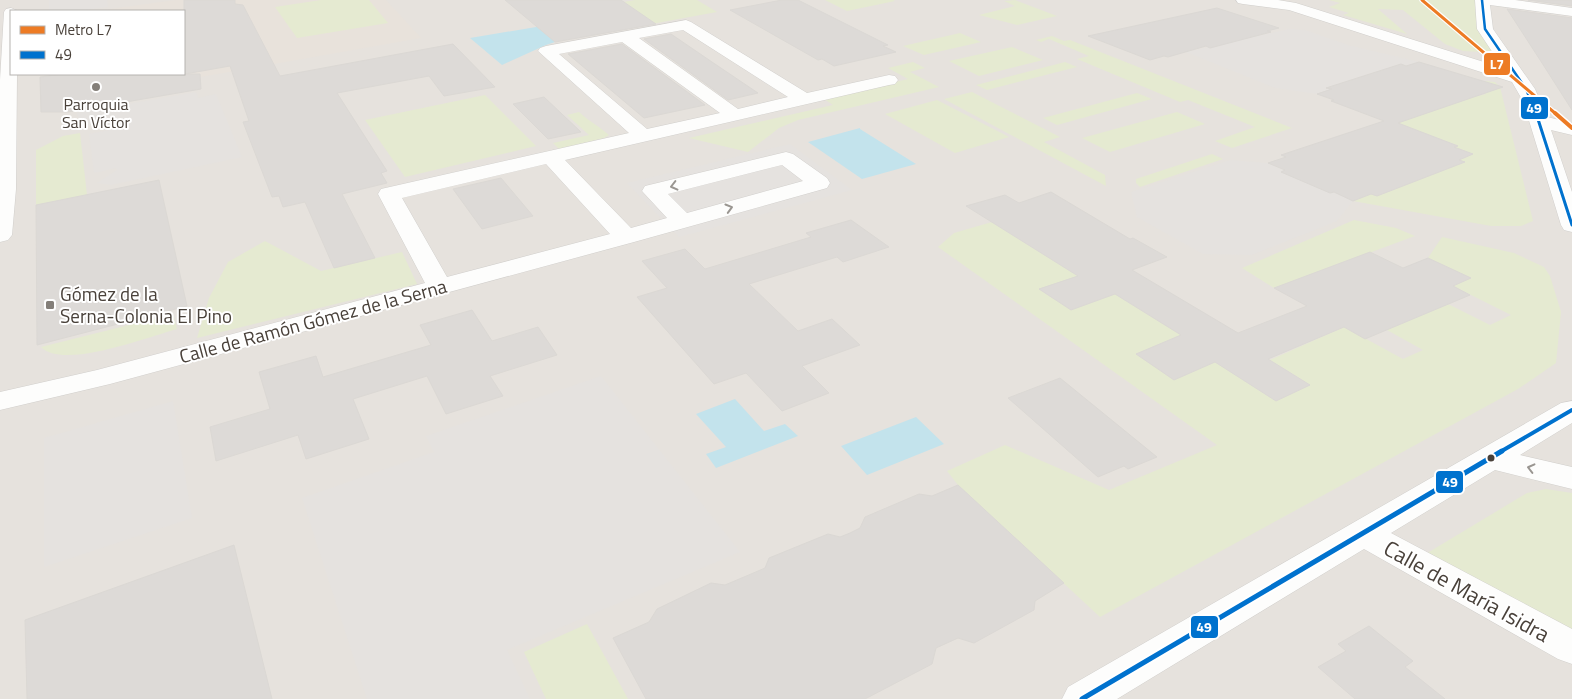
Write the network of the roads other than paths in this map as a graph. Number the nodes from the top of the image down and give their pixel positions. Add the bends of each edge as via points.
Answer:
1 (1243, 0) edge
2 (1482, 0) edge
3 (1572, 12) edge
4 (10, 17) edge
5 (1484, 19) junction
6 (1503, 21) dead end
7 (625, 36) junction
8 (5, 44) edge
9 (1518, 78) junction
10 (889, 80) dead end
11 (803, 99) junction
12 (735, 115) junction
13 (1539, 121) junction
14 (1572, 129) edge
15 (642, 136) junction
16 (551, 157) junction
17 (682, 221) junction
18 (1572, 225) edge
19 (0, 235) edge
20 (626, 237) junction
21 (440, 287) junction
22 (0, 401) edge
23 (1572, 410) edge
24 (1490, 458) junction
25 (1572, 478) edge
26 (1362, 533) junction
27 (1572, 648) edge
28 (1082, 699) edge

1 - 9 street via 1291,6
2 - 3 street
2 - 5 street
4 - 8 street
5 - 6 street
5 - 9 street via 1485,29
7 - 11 street via 686,25
7 - 12 street
7 - 15 street via 546,51
8 - 19 street via 5,189
9 - 13 street
10 - 11 street
11 - 12 street
12 - 15 street
13 - 14 street
13 - 18 street
15 - 16 street
16 - 20 street
16 - 21 street via 389,194
17 -> 17 street, Calle de Ramón Gómez de la Serna via 710,214 819,183 786,158 653,191
17 - 20 street, Calle de Ramón Gómez de la Serna
20 - 21 street, Calle de Ramón Gómez de la Serna
21 - 22 street, Calle de Ramón Gómez de la Serna via 100,378
23 - 24 street
25 -> 24 street
24 - 26 street
26 - 27 street, Calle de María Isidra
26 - 28 street

